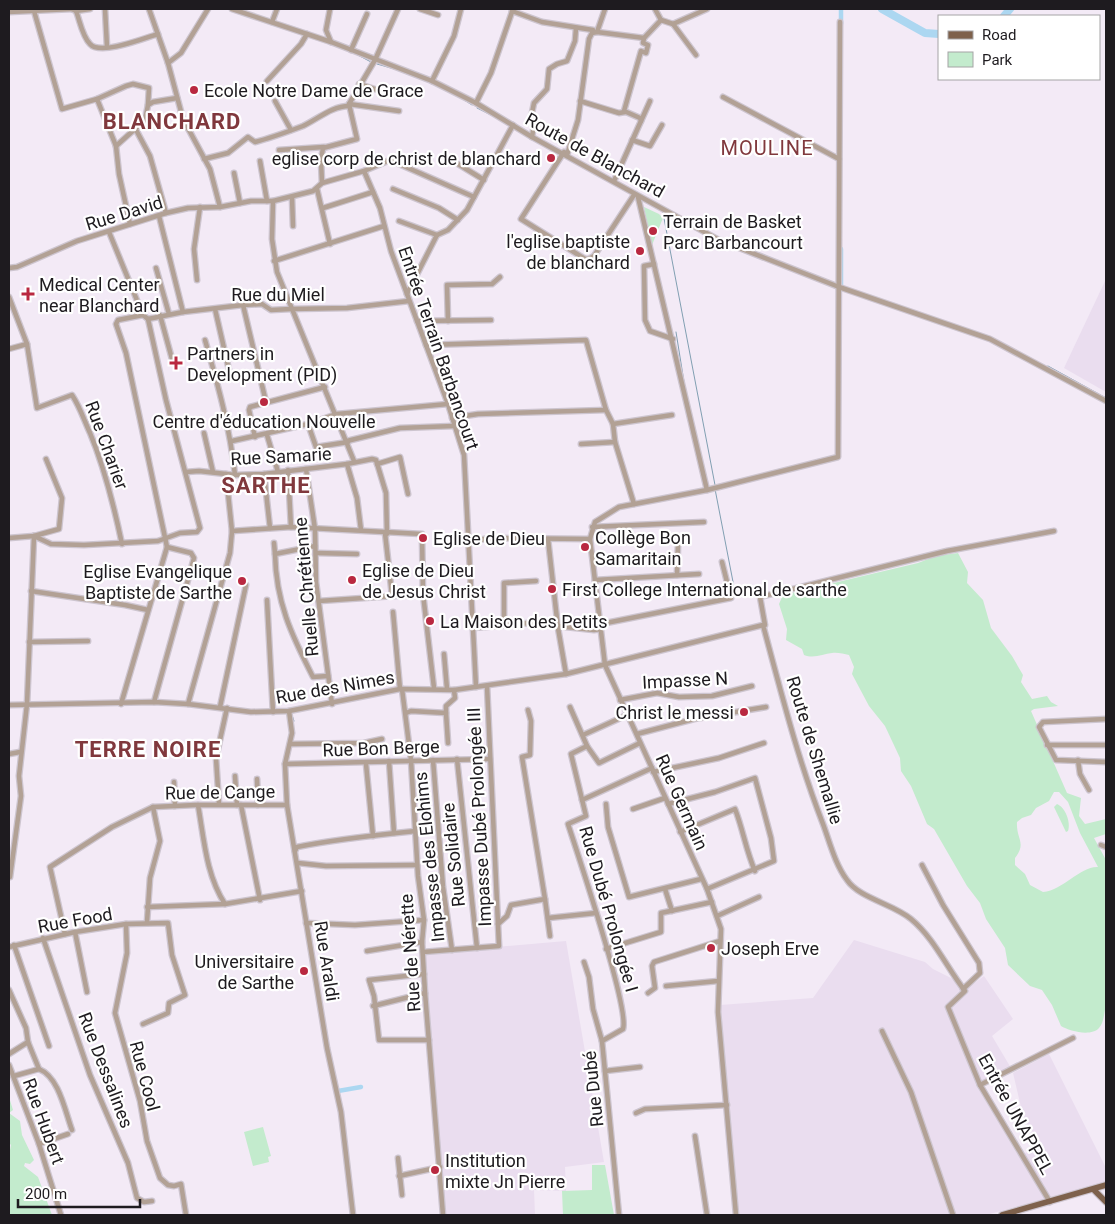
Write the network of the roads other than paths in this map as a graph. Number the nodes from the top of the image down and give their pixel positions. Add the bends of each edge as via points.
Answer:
1 (90, 9) edge
2 (105, 9) edge
3 (149, 9) edge
4 (208, 9) edge
5 (232, 9) edge
6 (277, 9) edge
7 (330, 9) edge
8 (398, 9) edge
9 (420, 9) edge
10 (461, 9) edge
11 (605, 9) edge
12 (655, 9) edge
13 (707, 9) edge
14 (73, 10) edge
15 (513, 10) edge
16 (34, 11) junction
17 (9, 12) edge
18 (367, 14) dead end
19 (438, 15) dead end
20 (662, 20) junction
21 (272, 22) junction
22 (840, 22) dead end
23 (673, 24) junction
24 (576, 28) junction
25 (598, 30) junction
26 (158, 34) junction
27 (307, 34) junction
28 (644, 38) junction
29 (330, 42) junction
30 (107, 47) junction
31 (350, 50) junction
32 (696, 55) dead end
33 (375, 60) junction
34 (168, 63) junction
35 (268, 81) dead end
36 (432, 81) junction
37 (359, 84) junction
38 (390, 94) dead end
39 (724, 97) dead end
40 (177, 98) junction
41 (97, 99) junction
42 (650, 100) dead end
43 (580, 101) junction
44 (275, 102) dead end
45 (476, 103) junction
46 (148, 105) junction
47 (349, 105) junction
48 (399, 111) dead end
49 (624, 112) junction
50 (641, 121) junction
51 (513, 125) junction
52 (662, 125) dead end
53 (135, 128) junction
54 (291, 130) junction
55 (532, 137) junction
56 (632, 140) junction
57 (116, 146) junction
58 (324, 147) junction
59 (279, 150) dead end
60 (565, 154) junction
61 (204, 159) junction
62 (839, 159) junction
63 (260, 161) dead end
64 (458, 164) dead end
65 (364, 171) junction
66 (234, 173) dead end
67 (484, 180) junction
68 (614, 182) junction
69 (322, 183) junction
70 (317, 189) junction
71 (393, 189) dead end
72 (373, 192) junction
73 (636, 195) junction
74 (292, 197) junction
75 (474, 197) junction
76 (267, 201) junction
77 (273, 201) junction
78 (240, 203) junction
79 (200, 208) junction
80 (220, 208) junction
81 (323, 208) junction
82 (166, 213) junction
83 (159, 216) junction
84 (458, 220) junction
85 (399, 221) dead end
86 (130, 224) junction
87 (293, 226) dead end
88 (384, 226) junction
89 (109, 232) junction
90 (438, 235) junction
91 (330, 244) junction
92 (274, 261) junction
93 (654, 264) junction
94 (9, 267) edge
95 (156, 268) dead end
96 (500, 277) dead end
97 (197, 280) dead end
98 (839, 287) junction
99 (408, 294) junction
100 (9, 297) edge
101 (409, 302) junction
102 (243, 304) junction
103 (215, 309) junction
104 (291, 310) junction
105 (183, 312) junction
106 (169, 314) junction
107 (144, 315) junction
108 (160, 315) junction
109 (148, 319) junction
110 (491, 320) dead end
111 (417, 321) junction
112 (448, 321) junction
113 (673, 339) junction
114 (205, 340) dead end
115 (27, 344) junction
116 (426, 345) junction
117 (9, 349) edge
118 (172, 359) dead end
119 (229, 370) dead end
120 (325, 387) junction
121 (1106, 401) edge
122 (266, 402) junction
123 (448, 404) junction
124 (606, 410) junction
125 (337, 414) junction
126 (672, 415) dead end
127 (452, 418) junction
128 (308, 424) junction
129 (613, 424) junction
130 (454, 426) junction
131 (204, 433) dead end
132 (267, 435) junction
133 (255, 437) junction
134 (232, 442) junction
135 (348, 442) junction
136 (615, 442) junction
137 (581, 444) dead end
138 (46, 459) dead end
139 (354, 461) junction
140 (347, 464) junction
141 (377, 464) junction
142 (306, 469) junction
143 (288, 470) junction
144 (186, 472) junction
145 (213, 472) junction
146 (278, 472) junction
147 (226, 474) junction
148 (235, 474) junction
149 (264, 474) junction
150 (708, 489) junction
151 (408, 494) dead end
152 (634, 504) junction
153 (704, 522) dead end
154 (291, 527) junction
155 (592, 527) junction
156 (270, 528) junction
157 (315, 529) junction
158 (361, 530) junction
159 (232, 531) junction
160 (1054, 531) dead end
161 (386, 533) junction
162 (34, 536) junction
163 (9, 538) edge
164 (167, 538) junction
165 (548, 539) junction
166 (590, 540) junction
167 (468, 542) junction
168 (274, 543) dead end
169 (122, 544) junction
170 (678, 544) dead end
171 (315, 546) junction
172 (167, 547) junction
173 (317, 553) junction
174 (275, 554) junction
175 (357, 554) dead end
176 (722, 562) dead end
177 (699, 574) dead end
178 (677, 575) junction
179 (595, 580) junction
180 (536, 581) dead end
181 (246, 585) dead end
182 (31, 591) junction
183 (423, 594) junction
184 (392, 595) junction
185 (267, 600) dead end
186 (319, 601) junction
187 (148, 610) junction
188 (393, 612) dead end
189 (504, 624) junction
190 (763, 625) junction
191 (601, 627) junction
192 (472, 628) junction
193 (558, 628) junction
194 (88, 641) dead end
195 (29, 642) junction
196 (444, 654) dead end
197 (605, 665) junction
198 (566, 674) junction
199 (328, 676) junction
200 (487, 686) junction
201 (752, 686) dead end
202 (476, 687) junction
203 (434, 688) junction
204 (401, 689) junction
205 (447, 689) junction
206 (454, 690) junction
207 (620, 700) junction
208 (154, 702) junction
209 (26, 704) junction
210 (121, 704) junction
211 (188, 704) junction
212 (332, 704) junction
213 (9, 705) edge
214 (220, 707) junction
215 (570, 707) dead end
216 (227, 708) junction
217 (766, 708) dead end
218 (528, 710) dead end
219 (289, 711) junction
220 (273, 712) junction
221 (406, 713) junction
222 (446, 713) junction
223 (628, 715) junction
224 (1106, 719) edge
225 (637, 734) junction
226 (583, 735) junction
227 (382, 740) dead end
228 (448, 743) dead end
229 (640, 743) junction
230 (764, 743) dead end
231 (291, 744) junction
232 (1047, 745) junction
233 (1106, 745) edge
234 (587, 746) junction
235 (20, 752) junction
236 (9, 754) edge
237 (457, 759) junction
238 (490, 759) junction
239 (411, 760) junction
240 (433, 760) junction
241 (1078, 760) junction
242 (389, 762) junction
243 (1106, 762) edge
244 (285, 764) junction
245 (366, 764) junction
246 (653, 770) junction
247 (235, 776) dead end
248 (257, 780) dead end
249 (174, 782) dead end
250 (1089, 790) dead end
251 (665, 798) junction
252 (582, 800) junction
253 (219, 804) junction
254 (606, 804) dead end
255 (668, 804) junction
256 (198, 805) junction
257 (239, 805) junction
258 (258, 805) junction
259 (287, 805) junction
260 (175, 806) junction
261 (153, 807) junction
262 (633, 809) dead end
263 (416, 831) junction
264 (680, 832) junction
265 (394, 833) junction
266 (373, 836) junction
267 (295, 851) junction
268 (298, 863) junction
269 (417, 865) junction
270 (922, 865) dead end
271 (755, 871) junction
272 (10, 877) dead end
273 (701, 880) junction
274 (665, 889) junction
275 (707, 889) junction
276 (302, 891) junction
277 (758, 897) dead end
278 (545, 899) junction
279 (260, 900) junction
280 (712, 902) junction
281 (225, 904) junction
282 (511, 905) junction
283 (147, 907) junction
284 (497, 910) junction
285 (672, 911) junction
286 (596, 914) junction
287 (717, 916) junction
288 (548, 918) junction
289 (424, 920) junction
290 (146, 922) junction
291 (126, 924) junction
292 (306, 924) junction
293 (498, 924) junction
294 (76, 932) junction
295 (65, 934) junction
296 (550, 936) dead end
297 (43, 938) junction
298 (720, 941) junction
299 (422, 942) junction
300 (11, 946) edge
301 (478, 948) junction
302 (606, 949) junction
303 (452, 950) junction
304 (367, 951) dead end
305 (423, 952) junction
306 (584, 962) dead end
307 (424, 974) junction
308 (718, 981) junction
309 (666, 986) dead end
310 (9, 990) edge
311 (964, 990) junction
312 (87, 992) dead end
313 (425, 993) junction
314 (648, 993) dead end
315 (374, 1006) junction
316 (143, 1024) dead end
317 (882, 1031) dead end
318 (1073, 1038) dead end
319 (429, 1040) junction
320 (602, 1041) junction
321 (28, 1042) junction
322 (49, 1046) dead end
323 (9, 1054) edge
324 (9, 1065) edge
325 (640, 1066) dead end
326 (39, 1069) junction
327 (605, 1071) junction
328 (14, 1076) junction
329 (980, 1085) junction
330 (727, 1104) junction
331 (636, 1113) dead end
332 (695, 1136) dead end
333 (39, 1144) junction
334 (398, 1158) dead end
335 (440, 1167) junction
336 (399, 1176) junction
337 (1106, 1186) edge
338 (1094, 1190) junction
339 (402, 1195) dead end
340 (152, 1201) dead end
341 (1050, 1202) junction
342 (1106, 1202) edge
343 (61, 1215) edge
344 (186, 1215) edge
345 (353, 1215) edge
346 (443, 1215) edge
347 (619, 1215) edge
348 (707, 1215) edge
349 (736, 1215) edge
350 (953, 1215) edge
351 (1005, 1215) edge

1 - 14 street
2 - 30 street
3 - 26 street
4 - 34 street via 181,53
5 - 21 street, Route de Blanchard
6 - 21 street
7 - 29 street via 326,30
8 - 33 street
9 - 19 street
10 - 36 street via 454,36
11 - 25 street
12 - 20 street
13 - 23 street
14 - 16 street
14 - 30 street via 89,43 95,48
15 - 24 street via 537,20
15 - 45 street via 491,73
16 - 17 street
16 - 41 street via 62,109
18 - 31 street
20 - 23 street
20 - 28 street
21 - 27 street, Route de Blanchard
22 - 62 street
23 - 32 street
24 - 25 street
24 - 55 street via 576,41 567,61 549,69 547,89 534,103 532,113 536,119
25 - 28 street
25 - 43 street via 589,40
26 - 30 street
26 - 34 street
27 - 29 street, Route de Blanchard
27 - 35 street
28 - 49 street via 643,43 648,45 646,53 642,51
29 - 31 street, Route de Blanchard
31 - 33 street, Route de Blanchard
33 - 36 street, Route de Blanchard
33 - 37 street
34 - 40 street
36 - 45 street, Route de Blanchard
37 - 38 street
37 - 47 street
39 - 62 street
40 - 46 street
40 - 61 street via 183,119
41 - 46 street via 133,84 149,88
41 - 57 street
42 - 50 street
43 - 49 street
43 - 60 street via 576,128
44 - 54 street
45 - 51 street, Route de Blanchard
46 - 53 street via 145,120
47 - 48 street
47 - 54 street via 337,107
47 - 58 street via 356,139
49 - 50 street
50 - 56 street
51 - 55 street, Route de Blanchard
51 - 67 street
52 - 56 street via 650,146
53 - 57 street
53 - 82 street via 150,156
54 - 61 street via 255,142 248,136 228,153
55 - 60 street, Route de Blanchard
56 - 68 street
57 - 86 street
58 - 59 street
58 - 69 street
60 - 68 street, Route de Blanchard
60 - 73 street via 521,219 585,259 594,256
61 - 80 street
62 - 98 street
63 - 76 street
64 - 67 street
65 - 69 street
65 - 72 street, Entrée Terrain Barbancourt
65 - 75 street via 390,160
66 - 78 street
67 - 75 street
68 - 73 street, Route de Blanchard
69 - 70 street
70 - 74 street, Rue David
70 - 81 street
71 - 84 street via 439,208
72 - 81 street
72 - 88 street, Entrée Terrain Barbancourt
73 - 93 street
73 - 98 street, Route de Blanchard via 719,240
74 - 77 street, Rue David
74 - 87 street
75 - 84 street
76 - 77 street, Rue David
76 - 78 street, Rue David
77 - 92 street
78 - 80 street, Rue David
79 - 80 street, Rue David
79 - 82 street, Rue David
79 - 97 street via 194,249
81 - 91 street
82 - 83 street, Rue David
83 - 86 street, Rue David
83 - 105 street
84 - 90 street
85 - 90 street
86 - 89 street, Rue David
88 - 91 street
88 - 99 street, Entrée Terrain Barbancourt
89 - 94 street, Rue David via 61,247 17,267
89 - 107 street
90 - 99 street
91 - 92 street
92 - 104 street
93 - 113 street
93 - 113 street via 644,266 646,322 653,333
95 - 106 street
96 - 112 street via 492,284 447,285
98 - 121 street, Route de Blanchard via 990,339
98 - 150 street via 838,457
99 - 101 street, Entrée Terrain Barbancourt
100 - 115 street
101 - 104 street, Rue du Miel
101 - 111 street, Entrée Terrain Barbancourt
102 - 103 street, Rue du Miel
102 - 104 street, Rue du Miel
102 - 122 street
103 - 105 street, Rue du Miel
103 - 119 street
104 - 120 street
105 - 106 street, Rue du Miel
106 - 108 street, Rue du Miel
107 - 109 street
107 - 164 street via 118,320 116,324 126,353 146,456
108 - 109 street, Rue du Miel
108 - 118 street
109 - 144 street
110 - 112 street
111 - 112 street
111 - 116 street, Entrée Terrain Barbancourt
113 - 150 street
114 - 134 street
115 - 117 street
115 - 169 street, Rue Charier via 37,408 72,395 78,403 98,451
116 - 123 street, Entrée Terrain Barbancourt
116 - 124 street via 586,340
120 - 122 street
120 - 125 street
122 - 133 street via 249,408
123 - 125 street
123 - 127 street, Entrée Terrain Barbancourt
124 - 127 street
124 - 129 street
125 - 128 street
125 - 135 street
126 - 129 street
127 - 130 street, Entrée Terrain Barbancourt
128 - 132 street
128 - 135 street via 316,447
129 - 136 street
130 - 135 street via 400,428
130 - 167 street, Entrée Terrain Barbancourt via 464,455
131 - 145 street
132 - 133 street
132 - 146 street
133 - 134 street
134 - 148 street
135 - 139 street
136 - 137 street
136 - 152 street
138 - 162 street via 62,498 59,529
139 - 140 street, Rue Samarie
139 - 141 street via 372,459
140 - 142 street, Rue Samarie
140 - 158 street
141 - 151 street via 400,457
141 - 161 street via 386,493
142 - 143 street, Rue Samarie
142 - 157 street, Ruelle Chrétienne
143 - 146 street, Rue Samarie
143 - 154 street
144 - 145 street, Rue Samarie
144 - 164 street via 200,528 197,532
145 - 147 street, Rue Samarie
146 - 149 street, Rue Samarie
147 - 148 street, Rue Samarie
147 - 159 street
148 - 149 street, Rue Samarie
149 - 156 street
150 - 152 street
152 - 155 street via 606,514
153 - 155 street
154 - 156 street
154 - 157 street
155 - 166 street, Rue Germain
156 - 159 street
157 - 158 street
157 - 171 street, Ruelle Chrétienne
158 - 161 street
159 - 211 street via 229,560
160 - 190 street, Route de Shemallie via 947,551 760,597
161 - 183 street via 422,534
161 - 184 street
162 - 163 street
162 - 169 street via 51,544
162 - 182 street
164 - 169 street
164 - 172 street
165 - 166 street
165 - 167 street via 490,538
165 - 193 street
166 - 179 street, Rue Germain
167 - 192 street, Entrée Terrain Barbancourt
168 - 174 street
170 - 178 street
171 - 173 street, Ruelle Chrétienne
171 - 174 street
172 - 187 street
172 - 208 street via 191,553 194,558
173 - 175 street
173 - 186 street, Ruelle Chrétienne
174 - 199 street via 279,598 289,624 313,677
176 - 191 street via 731,601
177 - 178 street
178 - 179 street
179 - 191 street, Rue Germain
180 - 189 street via 504,583
181 - 214 street
182 - 187 street
182 - 195 street
183 - 184 street
183 - 203 street
184 - 186 street
185 - 220 street
186 - 199 street, Ruelle Chrétienne
187 - 210 street
188 - 204 street, Rue de Nérette
189 - 192 street
189 - 193 street via 529,623
190 - 197 street
190 - 311 street, Route de Shemallie via 812,797 846,879 858,890 913,920
191 - 193 street
191 - 197 street, Rue Germain
192 - 202 street, Entrée Terrain Barbancourt
193 - 198 street
194 - 195 street
195 - 209 street
196 - 205 street
197 - 198 street, Rue des Nimes
197 - 207 street, Rue Germain
198 - 200 street, Rue des Nimes
199 - 212 street, Ruelle Chrétienne
200 - 202 street, Rue des Nimes
200 - 238 street, Impasse Dubé Prolongée III
201 - 207 street, Impasse N via 712,696 678,697 657,693
202 - 206 street, Rue des Nimes
203 - 204 street, Rue des Nimes
203 - 205 street, Rue des Nimes
204 - 212 street, Rue des Nimes
204 - 221 street, Rue de Nérette
205 - 206 street, Rue des Nimes
206 - 222 street via 455,698 446,706
207 - 223 street, Rue Germain
208 - 210 street, Rue des Nimes
208 - 211 street, Rue des Nimes
209 - 210 street, Rue des Nimes
209 - 213 street, Rue des Nimes
209 - 235 street
211 - 214 street, Rue des Nimes
212 - 219 street, Rue des Nimes
214 - 216 street, Rue des Nimes
215 - 226 street
216 - 220 street, Rue des Nimes
216 - 253 street via 216,758
217 - 225 street via 694,719
218 - 278 street via 531,721 530,755 522,757
219 - 220 street, Rue des Nimes
219 - 231 street, Rue Araldi
221 - 222 street
221 - 239 street, Rue de Nérette
222 - 228 street
223 - 225 street, Rue Germain
223 - 226 street
224 - 232 street via 1043,722 1040,730
225 - 229 street, Rue Germain
226 - 234 street
227 - 231 street
229 - 234 street via 599,763
229 - 246 street, Rue Germain
230 - 246 street via 719,758
231 - 244 street, Rue Araldi
232 - 233 street
232 - 241 street via 1056,760
234 - 252 street, Rue Dubé Prolongée I via 571,754
235 - 236 street
235 - 272 street via 21,796
237 - 238 street, Rue Bon Berge
237 - 240 street, Rue Bon Berge
237 - 301 street, Rue Solidaire
238 - 284 street, Impasse Dubé Prolongée III
239 - 240 street, Rue Bon Berge
239 - 242 street, Rue Bon Berge
239 - 263 street, Rue de Nérette
240 - 303 street, Impasse des Elohims via 443,886
241 - 243 street
241 - 250 street via 1080,774
242 - 245 street, Rue Bon Berge
242 - 265 street
244 - 245 street, Rue Bon Berge
244 - 259 street, Rue Araldi
245 - 266 street
246 - 251 street, Rue Germain
246 - 252 street
247 - 257 street
248 - 258 street
249 - 260 street
251 - 255 street, Rue Germain
251 - 262 street
252 - 286 street, Rue Dubé Prolongée I via 586,816 568,824
253 - 256 street, Rue de Cange
253 - 257 street, Rue de Cange
254 - 274 street via 608,827 629,897
255 - 264 street, Rue Germain
255 - 271 street via 754,778 772,838 774,861
256 - 260 street, Rue de Cange
256 - 281 street via 207,861
257 - 258 street, Rue de Cange
257 - 279 street
258 - 259 street, Rue de Cange
259 - 267 street, Rue Araldi
260 - 261 street, Rue de Cange
261 - 283 street via 160,840 150,878
261 - 295 street via 112,827 50,867
263 - 265 street
263 - 269 street, Rue de Nérette
264 - 271 street via 735,808
264 - 273 street, Rue Germain
265 - 266 street
266 - 267 street via 312,844 297,847
267 - 268 street, Rue Araldi
268 - 269 street via 326,866
268 - 276 street, Rue Araldi
269 - 289 street, Rue de Nérette
270 - 311 street, Entrée UNAPPEL via 942,905 979,964 980,973
271 - 275 street
273 - 274 street
273 - 275 street, Rue Germain
274 - 285 street
275 - 280 street, Rue Germain
276 - 279 street
276 - 292 street, Rue Araldi
277 - 287 street
278 - 282 street
278 - 288 street
279 - 281 street
280 - 285 street
280 - 287 street, Rue Germain
281 - 283 street
282 - 284 street
282 - 293 street via 507,916
283 - 290 street
284 - 293 street, Impasse Dubé Prolongée III
285 - 302 street via 661,913 661,932
286 - 288 street
286 - 302 street, Rue Dubé Prolongée I
287 - 298 street, Rue Germain
288 - 296 street
289 - 292 street via 355,925
289 - 299 street, Rue de Nérette
290 - 291 street, Rue Food
290 - 316 street, Rue Food via 168,923 172,955 185,995 169,1003 168,1013
291 - 294 street, Rue Food
291 - 344 street, Rue Cool via 127,953 115,1013 140,1101 147,1141 160,1178 168,1185 180,1184
292 - 345 street, Rue Araldi via 341,1112
293 - 301 street, Impasse Dubé Prolongée III via 499,946
294 - 295 street, Rue Food
294 - 312 street
295 - 297 street, Rue Food
297 - 300 street, Rue Food
297 - 340 street, Rue Dessalines via 90,1075 128,1163 137,1198 144,1202
298 - 308 street, Rue Germain
298 - 314 street via 654,962 655,988
299 - 304 street
299 - 305 street, Rue de Nérette
300 - 322 street
301 - 303 street
302 - 320 street, Rue Dubé Prolongée I via 624,1027
303 - 305 street
305 - 307 street, Rue de Nérette
306 - 320 street, Rue Dubé
307 - 313 street, Rue de Nérette
307 - 315 street via 369,979
308 - 309 street
308 - 330 street, Rue Germain
310 - 321 street via 26,1028
311 - 329 street, Entrée UNAPPEL via 948,1007
313 - 315 street
313 - 319 street, Rue de Nérette
315 - 319 street via 379,1040
317 - 350 street via 911,1092
318 - 329 street
319 - 335 street, Rue de Nérette
320 - 327 street, Rue Dubé
321 - 323 street
321 - 326 street
324 - 328 street, Rue Hubert
325 - 327 street
326 - 328 street
326 - 333 street via 48,1072 53,1080 70,1132
327 - 347 street, Rue Dubé
328 - 333 street, Rue Hubert
329 - 341 street, Entrée UNAPPEL
330 - 331 street via 645,1109
330 - 349 street, Rue Germain
332 - 348 street
333 - 343 street, Rue Hubert
334 - 336 street
335 - 336 street
335 - 346 street, Rue de Nérette
336 - 339 street
337 - 338 main road
338 - 341 main road
338 - 342 main road
341 - 351 main road

